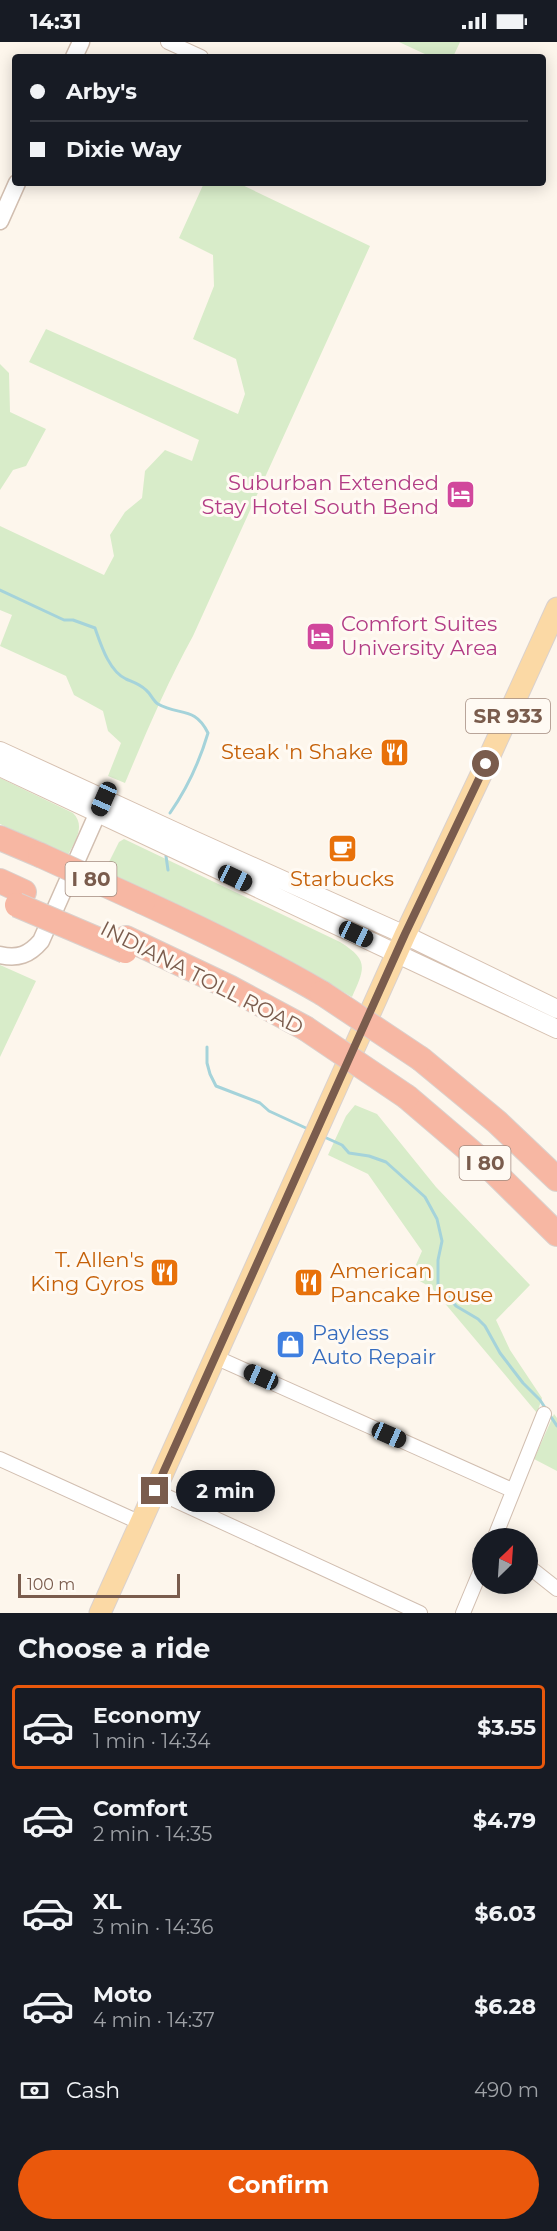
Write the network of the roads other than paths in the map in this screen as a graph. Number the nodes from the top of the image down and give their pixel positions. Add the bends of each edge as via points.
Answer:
1 (168, 42) edge
2 (194, 54) edge
3 (16, 186) edge
4 (0, 221) edge
5 (557, 608) edge
6 (0, 751) edge
7 (0, 767) edge
8 (101, 806) junction
9 (0, 838) edge
10 (0, 881) edge
11 (14, 899) edge
12 (401, 944) junction
13 (0, 955) edge
14 (557, 1009) edge
15 (557, 1029) edge
16 (557, 1179) edge
17 (557, 1234) edge
18 (216, 1357) junction
19 (544, 1414) dead end
20 (0, 1459) edge
21 (512, 1490) junction
22 (155, 1491) junction
23 (141, 1523) junction
24 (498, 1528) edge
25 (538, 1574) edge
26 (557, 1589) edge
27 (472, 1591) edge
28 (100, 1613) edge
29 (420, 1613) edge
30 (463, 1613) edge

1 - 2 street
3 - 4 street
5 - 12 main road, SR 933
6 - 8 main road
7 - 8 main road
8 - 12 main road
8 - 13 street via 41,941 27,954
9 - 16 highway, INDIANA TOLL ROAD / I 80, bridge via 223,939 322,993 421,1059
10 - 11 highway, INDIANA TOLL ROAD / I 80
11 - 17 highway, INDIANA TOLL ROAD / I 80, bridge via 229,987 306,1029 408,1097 489,1167
12 - 14 main road
12 - 15 main road
12 - 18 main road, SR 933
18 - 21 street
18 - 22 main road, SR 933
19 - 21 street
20 - 23 street
21 - 24 street
22 - 23 main road, SR 933
22 - 29 street
23 - 28 main road, SR 933
25 - 26 street
27 - 30 street

